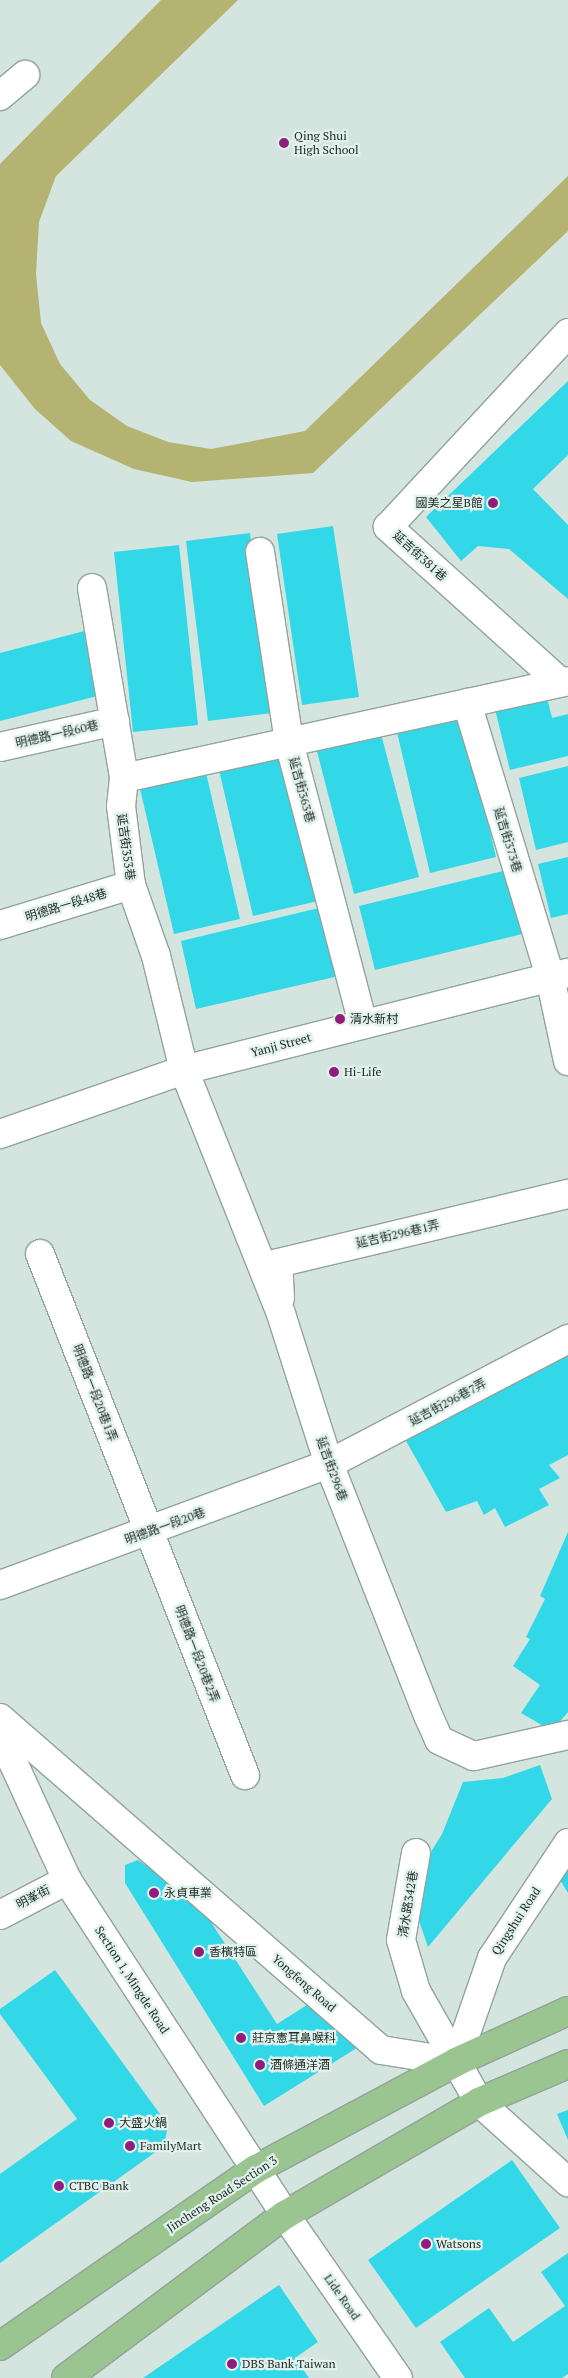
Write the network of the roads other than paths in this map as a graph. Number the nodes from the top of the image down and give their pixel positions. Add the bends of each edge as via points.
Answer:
1 (25, 75) dead end
2 (0, 96) edge
3 (568, 333) edge
4 (260, 552) dead end
5 (92, 588) dead end
6 (564, 681) edge
7 (467, 703) junction
8 (114, 721) junction
9 (289, 742) junction
10 (0, 747) edge
11 (124, 778) junction
12 (131, 885) junction
13 (0, 925) edge
14 (559, 975) edge
15 (363, 1024) junction
16 (568, 1061) edge
17 (184, 1070) junction
18 (0, 1134) edge
19 (568, 1194) edge
20 (40, 1254) dead end
21 (281, 1314) junction
22 (568, 1339) edge
23 (329, 1464) junction
24 (149, 1533) junction
25 (0, 1585) edge
26 (0, 1718) edge
27 (0, 1734) edge
28 (568, 1735) edge
29 (245, 1775) dead end
30 (568, 1843) edge
31 (416, 1853) dead end
32 (67, 1880) junction
33 (0, 1915) edge
34 (568, 2011) edge
35 (456, 2062) junction
36 (568, 2064) edge
37 (480, 2102) junction
38 (256, 2169) junction
39 (568, 2182) edge
40 (285, 2215) junction
41 (0, 2346) edge
42 (66, 2378) edge
43 (398, 2378) edge

1 - 2 street
3 - 6 street, 延吉街381巷 via 388,527
4 - 9 street, 延吉街363巷
5 - 8 street, 延吉街353巷
6 - 7 street
7 - 9 street
7 - 14 street, 延吉街373巷
8 - 10 street, 明德路一段60巷
8 - 11 street, 延吉街353巷
9 - 11 street
9 - 15 street, 延吉街363巷
11 - 12 street, 延吉街353巷 via 121,806
12 - 13 street, 明德路一段48巷
12 - 17 street, 延吉街353巷 via 156,956
14 - 15 street, Yanji Street
14 - 16 street
15 - 17 street, Yanji Street
17 - 18 street, Yanji Street
17 - 21 street, 延吉街296巷
19 - 21 street, 延吉街296巷1弄 via 278,1263
20 - 24 street, 明德路一段20巷1弄
21 - 23 street, 延吉街296巷
22 - 23 street, 延吉街296巷7弄
23 - 24 street, 明德路一段20巷
23 - 28 street, 延吉街296巷 via 439,1740 474,1756
24 - 25 street, 明德路一段20巷
24 - 29 street, 明德路一段20巷2弄
26 - 35 street, Yongfeng Road via 381,2050
27 - 32 street, Section 1, Mingde Road
30 - 35 street, Qingshui Road via 492,1958
31 - 35 street, 清水路342巷 via 401,1940 416,1991
32 - 33 street, 明峯街
32 - 38 street, Section 1, Mingde Road
34 - 35 main road, Jincheng Road Section 3
35 - 37 street
35 - 38 main road, Jincheng Road Section 3
36 - 37 main road
37 - 39 street
37 - 40 main road
38 - 40 street, Section 1, Mingde Road
38 - 41 main road, Jincheng Road Section 3
40 - 42 main road
40 - 43 street, Lide Road

